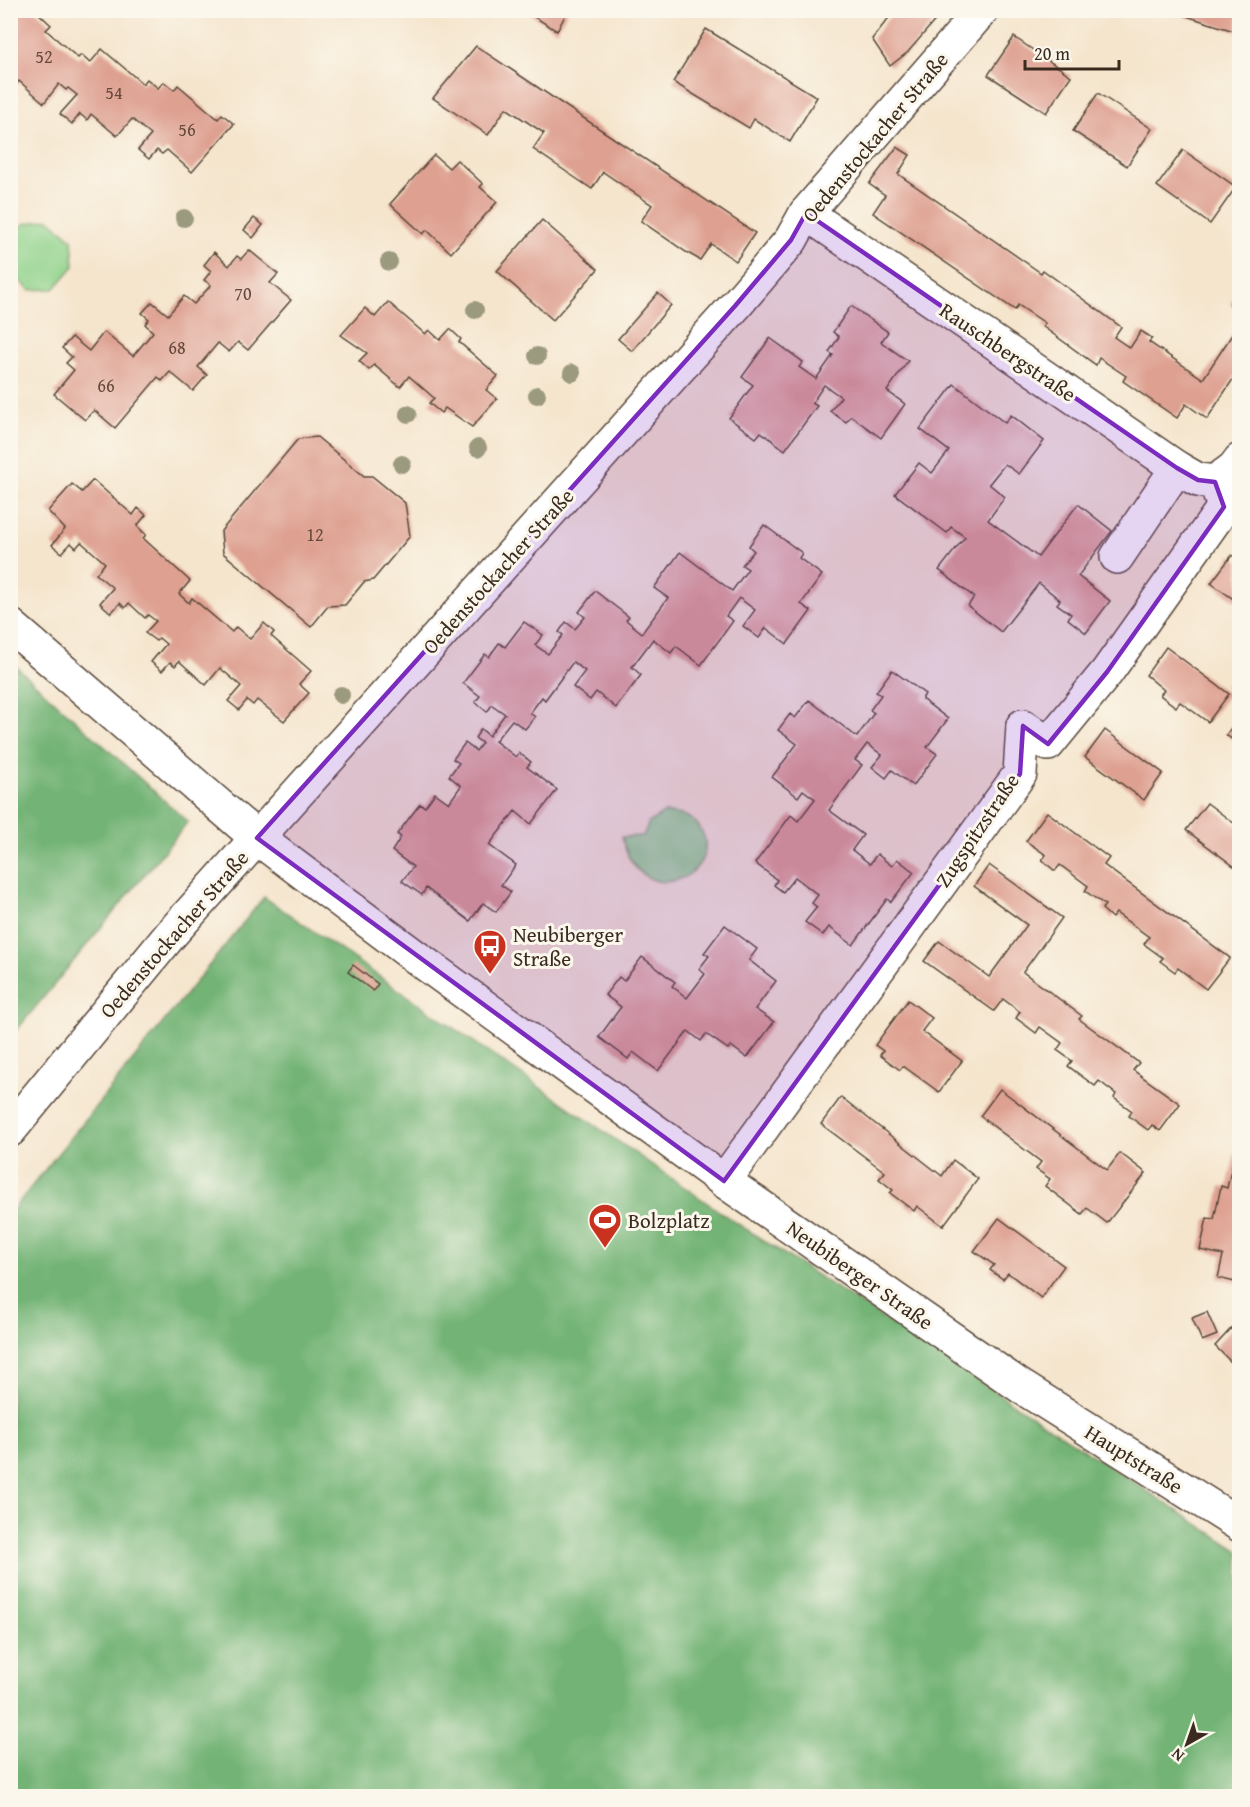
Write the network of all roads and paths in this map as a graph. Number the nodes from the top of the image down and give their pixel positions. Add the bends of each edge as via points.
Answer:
1 (982, 10) edge
2 (806, 213) junction
3 (1239, 460) edge
4 (1177, 468) junction
5 (1215, 482) junction
6 (1117, 557) dead end
7 (10, 624) edge
8 (258, 838) junction
9 (10, 1130) edge
10 (724, 1181) junction
11 (1030, 1392) joint
12 (1239, 1525) edge

1 - 2 street, Oedenstockacher Straße
2 - 4 street, Rauschbergstraße
2 - 8 street, Oedenstockacher Straße via 791,240 735,306
3 - 5 street
4 - 5 street, Rauschbergstraße via 1197,480
4 - 6 street
5 - 10 street, Zugspitzstraße via 1224,507 1107,672 1048,744 1023,726 1020,774
7 - 8 street, Neubiberger Straße
8 - 9 street, Oedenstockacher Straße via 171,934
8 - 10 street, Neubiberger Straße
10 - 11 street, Neubiberger Straße
11 - 12 street, Hauptstraße

